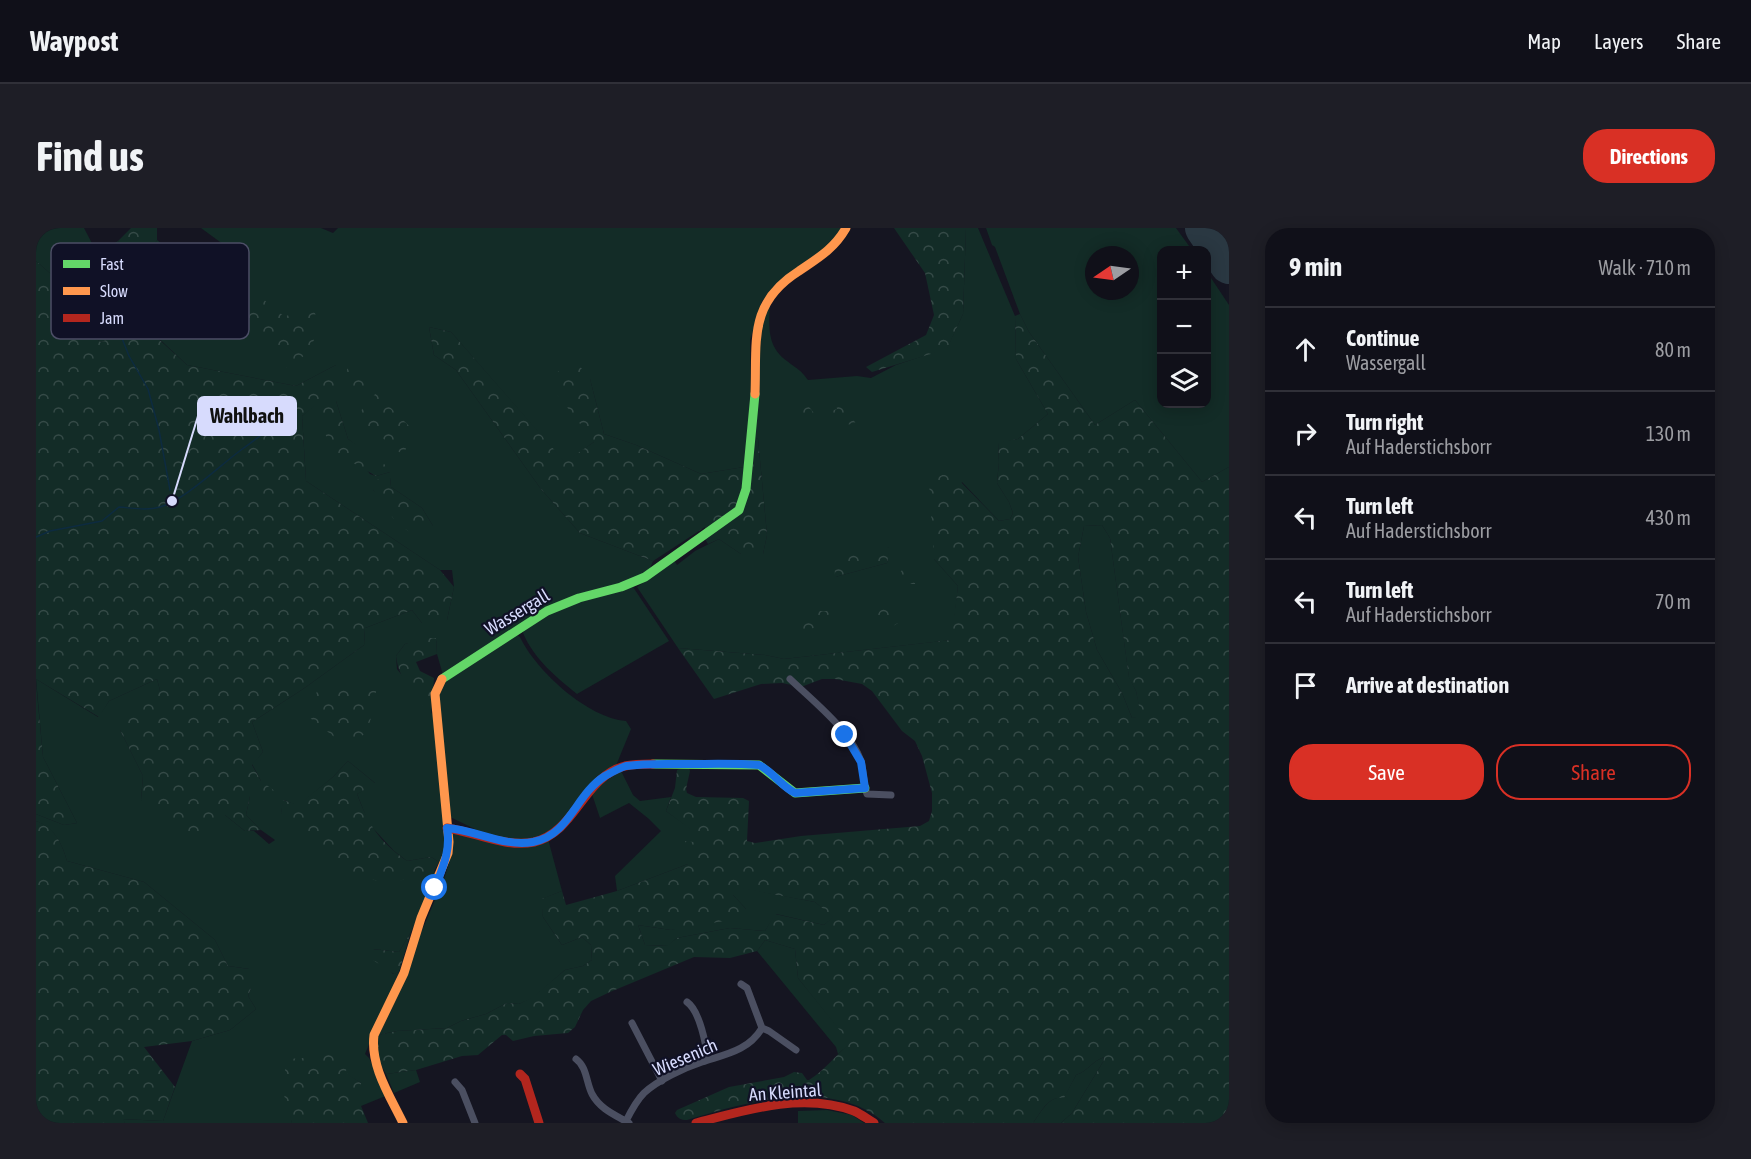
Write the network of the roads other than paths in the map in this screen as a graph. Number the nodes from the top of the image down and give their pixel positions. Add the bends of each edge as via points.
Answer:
1 (846, 228) edge
2 (790, 679) dead end
3 (865, 788) junction
4 (891, 795) dead end
5 (447, 828) junction
6 (741, 984) dead end
7 (687, 1002) dead end
8 (633, 1023) dead end
9 (762, 1028) junction
10 (796, 1050) dead end
11 (576, 1059) dead end
12 (708, 1060) junction
13 (520, 1074) dead end
14 (663, 1081) junction
15 (455, 1082) dead end
16 (628, 1122) edge
17 (403, 1123) edge
18 (475, 1123) edge
19 (539, 1123) edge
20 (696, 1123) edge
21 (874, 1123) edge

1 - 5 street, Wassergall via 833,248 792,273 763,306 755,336 756,399 746,493 739,510 645,577 547,611 441,680 435,694
2 - 3 street via 853,746 861,762
3 - 4 street via 869,795
3 - 5 street via 795,793 759,765 633,766 620,768 598,781 558,831 533,842 516,843
5 - 17 street, Wassergall via 448,853 404,973 374,1035 374,1060
6 - 9 street via 747,988
7 - 12 street via 698,1020
8 - 14 street
9 - 10 street
9 - 12 street, Wiesenich via 740,1050
11 - 16 street via 582,1064 595,1100
12 - 14 street, Wiesenich
13 - 19 street
14 - 16 street, Wiesenich via 642,1095
15 - 18 street
20 - 21 street, An Kleintal via 764,1107 817,1104 847,1108

